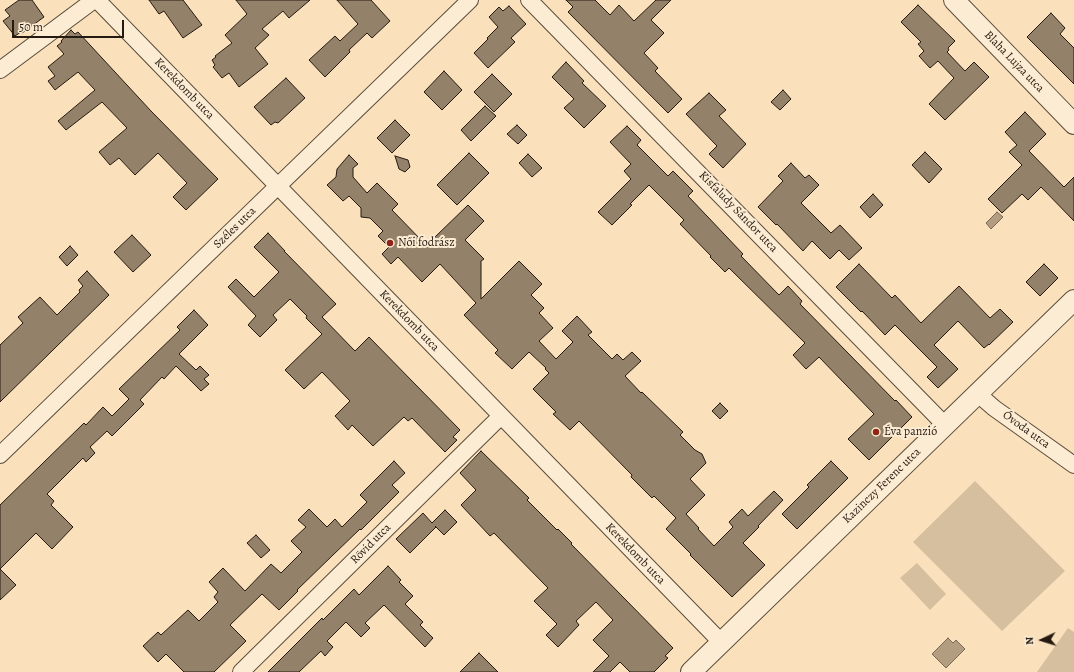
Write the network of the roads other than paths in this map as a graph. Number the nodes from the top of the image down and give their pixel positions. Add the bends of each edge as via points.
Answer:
1 (94, 0) edge
2 (97, 0) edge
3 (470, 0) edge
4 (529, 0) edge
5 (954, 0) edge
6 (0, 70) edge
7 (1074, 124) edge
8 (278, 186) junction
9 (1074, 300) edge
10 (978, 394) junction
11 (501, 416) junction
12 (945, 425) junction
13 (0, 455) edge
14 (1074, 465) edge
15 (721, 642) junction
16 (241, 672) edge
17 (691, 672) edge

1 - 6 street
2 - 8 street, Kerekdomb utca
3 - 8 street, Széles utca
4 - 12 street, Kisfaludy Sándor utca
5 - 7 street, Blaha Lujza utca
8 - 11 street, Kerekdomb utca
8 - 13 street, Széles utca
9 - 10 street, Kazinczy Ferenc utca
10 - 12 street, Kazinczy Ferenc utca
10 - 14 street, Óvoda utca
11 - 15 street, Kerekdomb utca
11 - 16 street, Rövid utca
12 - 15 street, Kazinczy Ferenc utca
15 - 17 street, Kazinczy Ferenc utca

